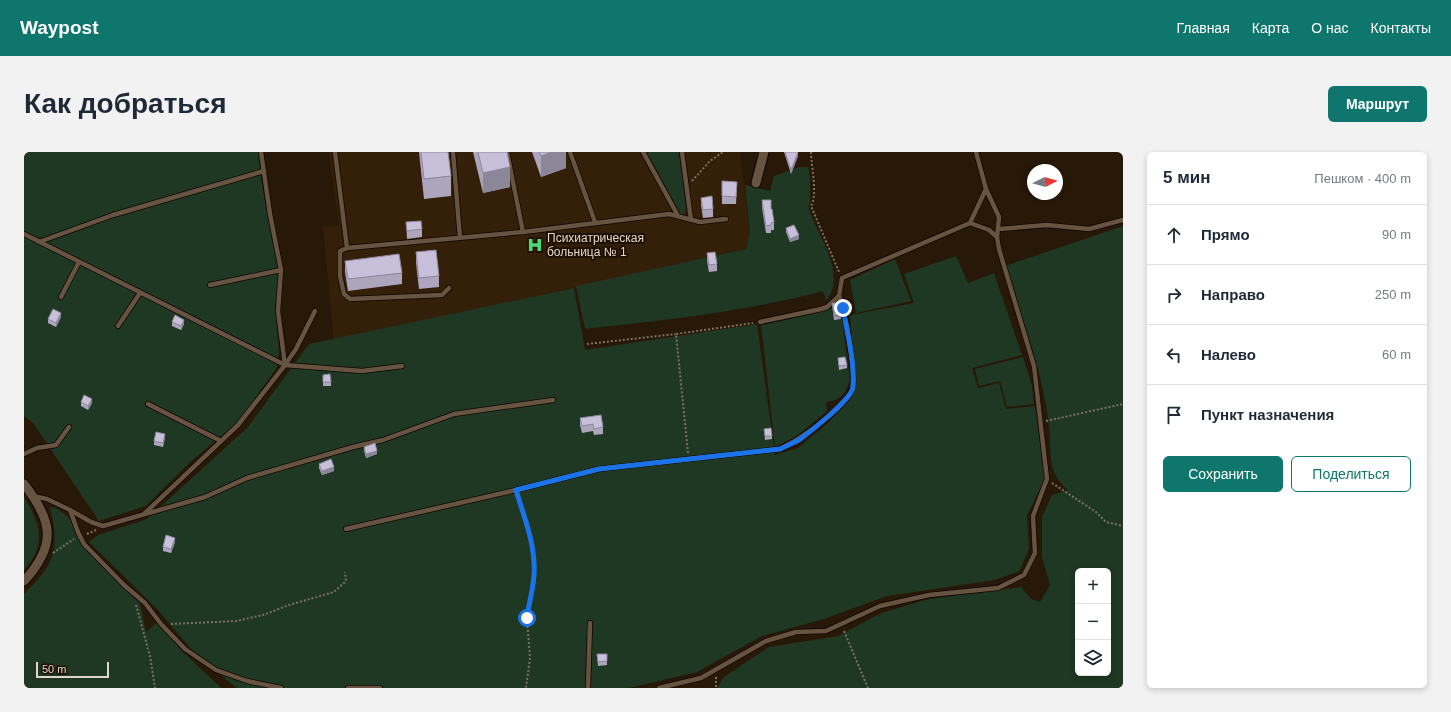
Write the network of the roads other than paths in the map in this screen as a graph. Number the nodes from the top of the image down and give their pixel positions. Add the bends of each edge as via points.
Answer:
1 (261, 152) edge
2 (335, 152) edge
3 (453, 152) edge
4 (508, 152) edge
5 (570, 152) edge
6 (643, 152) edge
7 (682, 152) edge
8 (764, 152) edge
9 (976, 152) edge
10 (264, 171) junction
11 (756, 183) dead end
12 (986, 189) junction
13 (677, 214) junction
14 (726, 219) dead end
15 (691, 220) junction
16 (1123, 220) edge
17 (595, 222) junction
18 (970, 223) junction
19 (999, 229) junction
20 (524, 232) junction
21 (24, 234) edge
22 (997, 237) junction
23 (460, 238) junction
24 (39, 242) junction
25 (347, 248) junction
26 (79, 262) junction
27 (281, 270) junction
28 (210, 285) dead end
29 (449, 288) dead end
30 (140, 292) junction
31 (839, 296) junction
32 (61, 297) dead end
33 (315, 311) dead end
34 (760, 322) road end
35 (118, 326) dead end
36 (285, 366) junction
37 (402, 366) dead end
38 (553, 400) dead end
39 (148, 404) dead end
40 (69, 427) dead end
41 (221, 441) junction
42 (24, 454) edge
43 (24, 486) edge
44 (33, 496) junction
45 (70, 510) junction
46 (143, 515) junction
47 (346, 529) dead end
48 (24, 581) edge
49 (590, 623) dead end
50 (281, 688) edge
51 (348, 688) edge
52 (380, 688) edge
53 (588, 688) edge
54 (659, 688) edge

1 - 10 lane
2 - 25 lane
3 - 23 lane
4 - 20 lane
5 - 17 lane
6 - 13 lane
7 - 15 lane
8 - 11 street
9 - 12 lane
10 - 24 lane via 113,215
10 - 27 lane
12 - 18 lane
12 - 19 lane via 999,217
13 - 15 lane
13 - 17 lane
14 - 15 lane via 700,222
16 - 19 lane via 1089,229 1047,225
17 - 20 lane
18 - 22 lane via 989,230
18 - 31 lane via 842,278
19 - 22 lane
20 - 23 lane
21 - 24 lane
22 - 54 lane via 1034,366 1047,479 1033,516 1035,553 1024,575 998,588 929,595 880,606 826,631 796,632 766,641 700,678
23 - 25 lane
24 - 26 lane
25 - 29 lane via 340,251 340,276 344,294 350,299 442,295
26 - 30 lane
26 - 32 lane
27 - 28 lane
27 - 36 lane via 278,311
30 - 35 lane
30 - 36 lane
31 - 34 lane via 828,307
31 - 47 lane via 851,353 853,388 849,395 814,428 780,449 599,469
33 - 36 lane
36 - 37 lane via 362,371
36 - 41 lane via 238,425
38 - 46 lane via 454,414 383,440 248,478 206,497
39 - 41 lane
40 - 42 lane via 56,445 37,448
41 - 46 lane
43 - 44 street
44 - 45 lane via 47,499
44 - 48 street via 43,513 48,538 44,556
45 - 46 lane via 103,526
45 - 50 lane via 80,536 95,556 145,603 185,649 208,666 247,681
49 - 53 lane
51 - 52 lane

